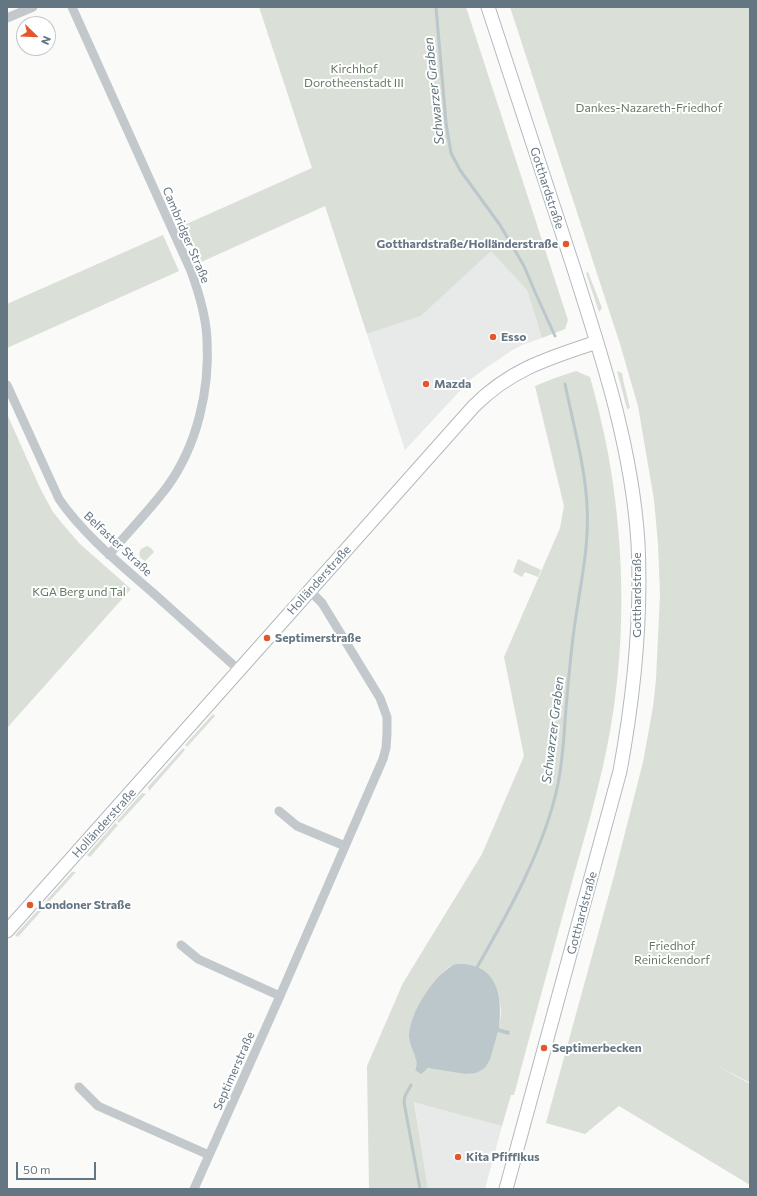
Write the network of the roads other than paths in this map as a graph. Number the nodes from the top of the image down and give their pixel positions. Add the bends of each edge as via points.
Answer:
1 (33, 7) edge
2 (72, 7) edge
3 (488, 7) edge
4 (7, 18) edge
5 (597, 342) junction
6 (7, 385) edge
7 (109, 555) junction
8 (310, 591) junction
9 (239, 670) junction
10 (279, 811) dead end
11 (345, 846) junction
12 (7, 931) edge
13 (181, 945) dead end
14 (280, 996) junction
15 (79, 1087) dead end
16 (209, 1155) junction
17 (194, 1189) edge
18 (506, 1189) edge

1 - 4 street
2 - 7 street, Cambridger Straße via 191,271 200,298 207,339 203,402 190,444 166,488
3 - 5 main road, Gotthardstraße
5 - 8 main road, Holländerstraße via 538,362 510,376 480,399
5 - 18 main road, Gotthardstraße via 619,419 633,498 638,542 636,673 620,771
6 - 7 street, Belfaster Straße via 59,499 84,531
7 - 9 street, Belfaster Straße
8 - 9 main road, Holländerstraße
8 - 11 street, Septimerstraße via 337,625 377,692 387,717 386,748
9 - 12 main road, Holländerstraße
10 - 11 street via 297,826
11 - 14 street, Septimerstraße
13 - 14 street via 198,959
14 - 16 street, Septimerstraße
15 - 16 street via 98,1106
16 - 17 street, Septimerstraße

